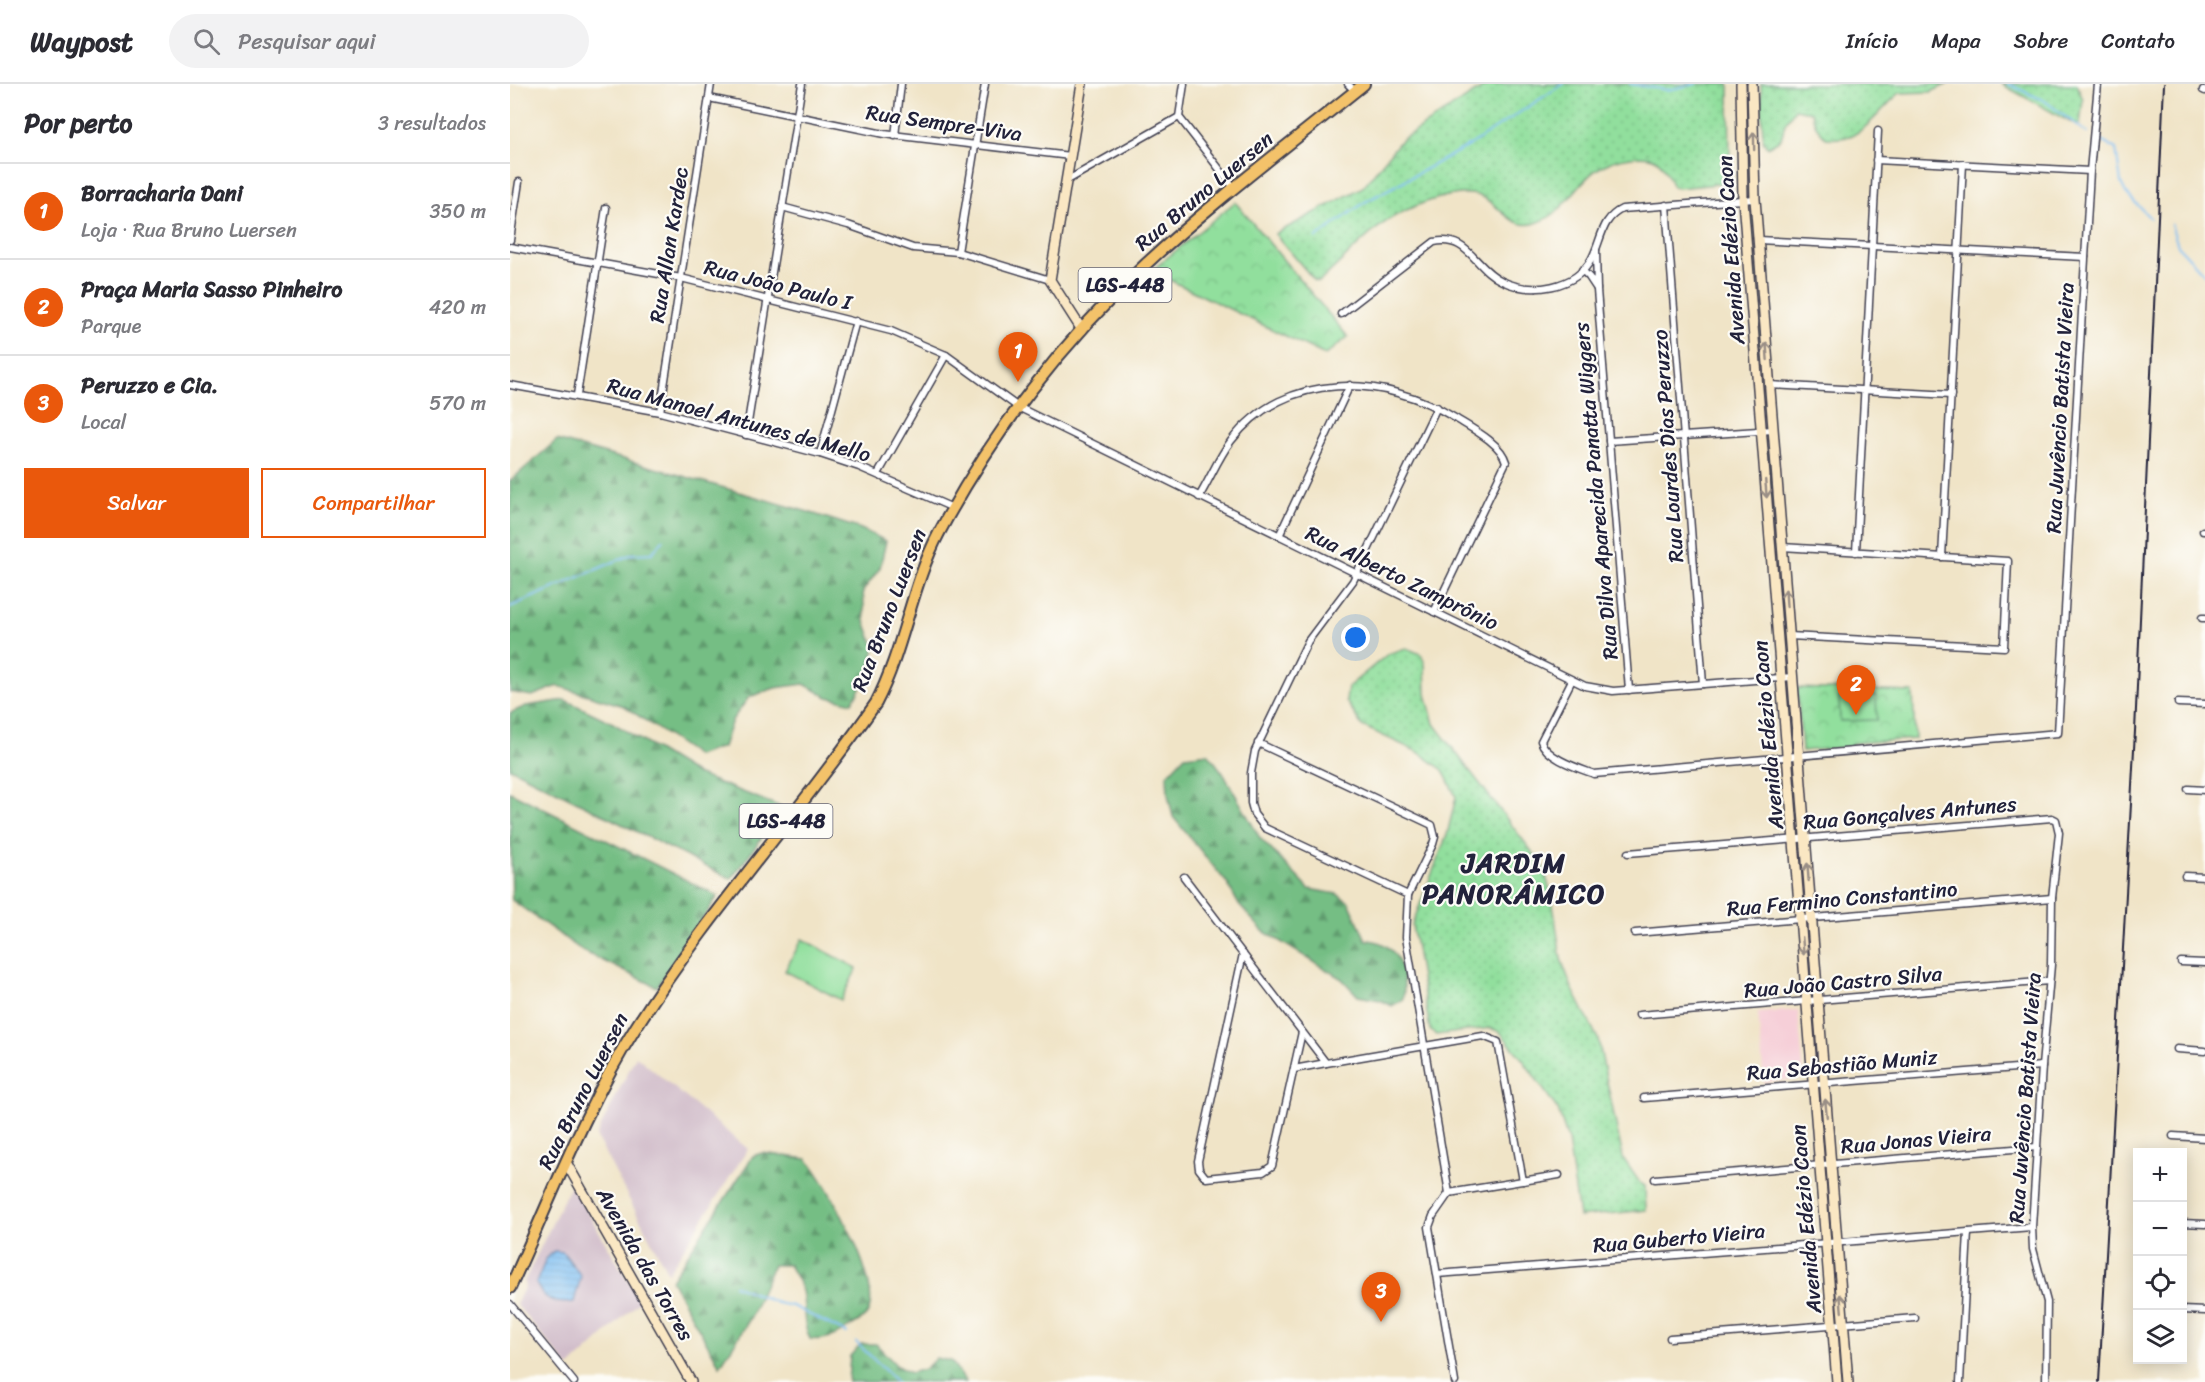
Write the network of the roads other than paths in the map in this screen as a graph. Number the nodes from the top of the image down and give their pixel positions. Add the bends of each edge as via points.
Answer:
1 (711, 84) edge
2 (802, 84) edge
3 (901, 84) edge
4 (985, 84) edge
5 (1082, 84) edge
6 (1184, 84) edge
7 (1741, 84) edge
8 (1752, 84) edge
9 (2098, 84) edge
10 (1355, 86) edge
11 (709, 98) junction
12 (797, 116) junction
13 (1179, 117) junction
14 (1878, 131) dead end
15 (895, 136) junction
16 (975, 145) junction
17 (1070, 156) junction
18 (1876, 160) junction
19 (1963, 164) junction
20 (2090, 171) junction
21 (1066, 181) junction
22 (519, 182) dead end
23 (1235, 189) junction
24 (1755, 199) junction
25 (1743, 200) junction
26 (1666, 205) junction
27 (782, 207) junction
28 (606, 208) dead end
29 (510, 240) edge
30 (1758, 240) junction
31 (1872, 246) junction
32 (510, 247) edge
33 (1596, 247) junction
34 (1959, 250) junction
35 (958, 252) junction
36 (2085, 257) junction
37 (598, 261) junction
38 (1582, 270) junction
39 (681, 278) junction
40 (1050, 280) junction
41 (1597, 290) junction
42 (768, 299) junction
43 (1341, 314) dead end
44 (856, 321) junction
45 (1082, 330) junction
46 (946, 355) junction
47 (510, 385) edge
48 (1350, 385) junction
49 (1769, 385) junction
50 (1864, 391) junction
51 (1951, 395) junction
52 (577, 396) junction
53 (1018, 407) junction
54 (1437, 407) junction
55 (660, 412) junction
56 (1773, 430) junction
57 (1762, 431) junction
58 (746, 435) junction
59 (1684, 436) junction
60 (1609, 441) junction
61 (820, 454) junction
62 (878, 474) junction
63 (1199, 497) junction
64 (953, 508) junction
65 (1279, 536) junction
66 (1782, 548) junction
67 (1856, 552) junction
68 (1942, 557) junction
69 (1357, 574) junction
70 (1434, 612) junction
71 (1789, 636) junction
72 (1792, 677) junction
73 (1781, 678) junction
74 (1572, 680) junction
75 (1703, 684) junction
76 (1629, 690) junction
77 (2178, 703) dead end
78 (2205, 704) edge
79 (1258, 742) junction
80 (1799, 757) junction
81 (1788, 758) junction
82 (2188, 789) dead end
83 (2205, 790) edge
84 (2052, 818) joint
85 (1805, 838) junction
86 (1794, 839) junction
87 (1628, 853) dead end
88 (2185, 876) dead end
89 (1184, 877) dead end
90 (2205, 877) edge
91 (1408, 895) junction
92 (2052, 898) junction
93 (1811, 918) junction
94 (1800, 919) junction
95 (1635, 933) dead end
96 (1243, 954) junction
97 (2181, 962) dead end
98 (2205, 963) edge
99 (2049, 981) junction
100 (1818, 1000) junction
101 (1807, 1001) junction
102 (1639, 1015) dead end
103 (1302, 1032) junction
104 (1425, 1046) junction
105 (2177, 1049) dead end
106 (2205, 1051) edge
107 (1326, 1063) junction
108 (2042, 1066) junction
109 (1294, 1069) junction
110 (1824, 1083) junction
111 (1814, 1084) junction
112 (1644, 1098) dead end
113 (2173, 1136) dead end
114 (2205, 1138) edge
115 (2037, 1147) junction
116 (567, 1164) junction
117 (1831, 1164) junction
118 (1820, 1165) junction
119 (1559, 1175) dead end
120 (1655, 1179) dead end
121 (1523, 1181) junction
122 (1449, 1193) junction
123 (2187, 1222) edge
124 (2205, 1224) edge
125 (2032, 1227) junction
126 (1968, 1232) junction
127 (1832, 1243) junction
128 (1437, 1274) junction
129 (510, 1288) edge
130 (510, 1304) edge
131 (2187, 1310) edge
132 (2205, 1311) edge
133 (1915, 1318) dead end
134 (1843, 1324) junction
135 (1833, 1325) junction
136 (1670, 1338) dead end
137 (574, 1382) edge
138 (691, 1382) edge
139 (1455, 1382) edge
140 (1838, 1382) edge
141 (1848, 1382) edge
142 (1960, 1382) edge
143 (2046, 1382) edge

1 - 11 street, Rua Allan Kardec
2 - 12 street
3 - 15 street
4 - 16 street
5 - 17 main road
6 - 13 street
7 - 25 main road, Avenida Edézio Caon
24 -> 8 main road, Avenida Edézio Caon
9 - 20 street, Rua Juvêncio Batista Vieira
10 - 23 main road, Rua Bruno Luersen / LGS-448
11 - 12 street, Rua Sempre-Viva
11 - 39 street, Rua Allan Kardec
12 - 15 street, Rua Sempre-Viva
12 - 27 street
13 - 21 street
13 - 23 street
14 - 18 street
15 - 16 street, Rua Sempre-Viva
16 - 17 street, Rua Sempre-Viva
16 - 35 street
17 - 21 main road
18 - 19 street
18 - 31 street
19 - 20 street
19 - 34 street
20 - 36 street, Rua Juvêncio Batista Vieira
21 - 40 main road
22 - 29 street
23 - 45 main road, Rua Bruno Luersen / LGS-448 via 1146,264
24 - 25 street
24 - 30 main road, Avenida Edézio Caon
25 - 26 street
25 - 57 main road, Avenida Edézio Caon
26 - 33 street via 1615,212 1604,224
26 - 59 street, Rua Lourdes Dias Peruzzo
27 - 35 street via 913,248
27 - 42 street
28 - 37 street
30 - 31 street
49 -> 30 main road, Avenida Edézio Caon
31 - 34 street
31 - 50 street
32 - 37 street, Rua João Paulo I
33 - 38 street
33 - 41 street, Rua Dilva Aparecida Panatta Wiggers
34 - 36 street
34 - 51 street
35 - 40 street
36 - 80 street, Rua Juvêncio Batista Vieira via 2058,733
37 - 39 street, Rua João Paulo I
37 - 52 street
38 - 41 street, Rua Dilva Aparecida Panatta Wiggers
38 - 43 street via 1552,286 1520,288 1489,274 1459,244 1444,240 1426,247
39 - 42 street, Rua João Paulo I
39 - 55 street, Rua Allan Kardec
40 - 45 main road
41 - 60 street, Rua Dilva Aparecida Panatta Wiggers
42 - 44 street, Rua João Paulo I
42 - 58 street
44 - 46 street, Rua João Paulo I via 913,339
44 - 61 street
45 - 53 main road, Rua Bruno Luersen / LGS-448
46 - 53 street, Rua João Paulo I
46 - 62 street
47 - 52 street, Rua Manoel Antunes de Mello
48 - 54 street via 1387,389
48 - 63 street via 1302,392 1265,411 1232,441
48 - 65 street
49 - 50 street
49 - 56 main road, Avenida Edézio Caon
50 - 51 street
50 - 67 street
51 - 68 street
52 - 55 street, Rua Manoel Antunes de Mello
53 - 63 street, Rua Alberto Zamprônio
53 - 64 main road, Rua Bruno Luersen / LGS-448
54 - 69 street
54 - 70 street via 1485,438 1506,462
55 - 58 street, Rua Manoel Antunes de Mello
56 - 57 street
56 - 66 main road, Avenida Edézio Caon
57 - 59 street
57 -> 73 main road, Avenida Edézio Caon
58 - 61 street, Rua Manoel Antunes de Mello
59 - 60 street
59 - 75 street, Rua Lourdes Dias Peruzzo
60 - 76 street, Rua Dilva Aparecida Panatta Wiggers
61 - 62 street, Rua Manoel Antunes de Mello
62 - 64 street, Rua Manoel Antunes de Mello
63 - 65 street, Rua Alberto Zamprônio
64 - 116 main road, Rua Bruno Luersen / LGS-448 via 923,570 876,703 651,1004 616,1060
65 - 69 street, Rua Alberto Zamprônio
66 - 67 street
71 -> 66 main road, Avenida Edézio Caon
67 - 68 street
68 - 71 street via 2008,561 2004,647
69 - 70 street, Rua Alberto Zamprônio
69 - 79 street via 1308,641
70 - 74 street, Rua Alberto Zamprônio
71 - 72 main road, Avenida Edézio Caon
72 - 73 street, Rua Alberto Zamprônio
72 - 80 main road, Avenida Edézio Caon
73 - 75 street, Rua Alberto Zamprônio
73 - 81 main road, Avenida Edézio Caon
74 - 76 street, Rua Alberto Zamprônio via 1604,691
74 - 81 street via 1541,741 1546,751 1586,771 1603,774
75 - 76 street, Rua Alberto Zamprônio
77 - 78 street
79 - 91 street via 1252,761 1250,795 1260,822 1274,833
79 - 91 street via 1428,822 1434,830 1432,844
80 - 81 street
80 - 85 main road, Avenida Edézio Caon
81 - 86 main road, Avenida Edézio Caon
82 - 83 street
84 - 85 street, Rua Gonçalves Antunes
84 - 92 street, Rua Juvêncio Batista Vieira via 2059,826
85 - 86 street, Rua Gonçalves Antunes
93 -> 85 main road, Avenida Edézio Caon
86 - 87 street, Rua Gonçalves Antunes
86 - 94 main road, Avenida Edézio Caon
88 - 90 street
89 - 96 street
91 - 104 street via 1406,937
92 - 93 street, Rua Fermino Constantino
92 - 99 street, Rua Juvêncio Batista Vieira
93 - 94 street, Rua Fermino Constantino
93 - 100 main road, Avenida Edézio Caon
94 - 95 street, Rua Fermino Constantino
94 -> 101 main road, Avenida Edézio Caon
96 - 103 street
96 - 109 street via 1198,1161 1202,1174 1213,1179 1270,1169
97 - 98 street
99 - 100 street, Rua João Castro Silva
99 - 108 street, Rua Juvêncio Batista Vieira
100 - 101 street, Rua João Castro Silva
100 - 110 main road, Avenida Edézio Caon
101 - 102 street, Rua João Castro Silva
101 - 111 main road, Avenida Edézio Caon
103 - 107 street
103 - 109 street
104 - 107 street
104 - 121 street via 1483,1036 1498,1042
104 - 122 street
105 - 106 street
107 - 109 street
108 - 110 street, Rua Sebastião Muniz
108 - 115 street, Rua Juvêncio Batista Vieira
110 - 111 street, Rua Sebastião Muniz
117 -> 110 main road, Avenida Edézio Caon
111 - 112 street, Rua Sebastião Muniz
111 - 118 main road, Avenida Edézio Caon
113 - 114 street
115 - 117 street, Rua Jonas Vieira
115 - 125 street, Rua Juvêncio Batista Vieira
116 - 129 main road, Rua Bruno Luersen / LGS-448
116 - 138 main road, Avenida das Torres
117 - 118 street, Rua Jonas Vieira
117 - 127 main road, Avenida Edézio Caon
118 - 120 street, Rua Jonas Vieira
118 - 127 main road, Avenida Edézio Caon
119 - 121 street
121 - 122 street
122 - 128 street via 1429,1227
123 - 124 street
125 - 126 street, Rua Guberto Vieira
125 - 143 street, Rua Juvêncio Batista Vieira via 2033,1249 2047,1302
126 - 127 street, Rua Guberto Vieira
126 - 142 street
127 - 128 street, Rua Guberto Vieira
134 -> 127 main road, Avenida Edézio Caon
127 - 135 main road, Avenida Edézio Caon
128 - 139 street
130 - 137 street
131 - 132 street
133 - 134 street
134 - 135 street
134 - 141 main road, Avenida Edézio Caon
135 - 136 street
135 - 140 main road, Avenida Edézio Caon

